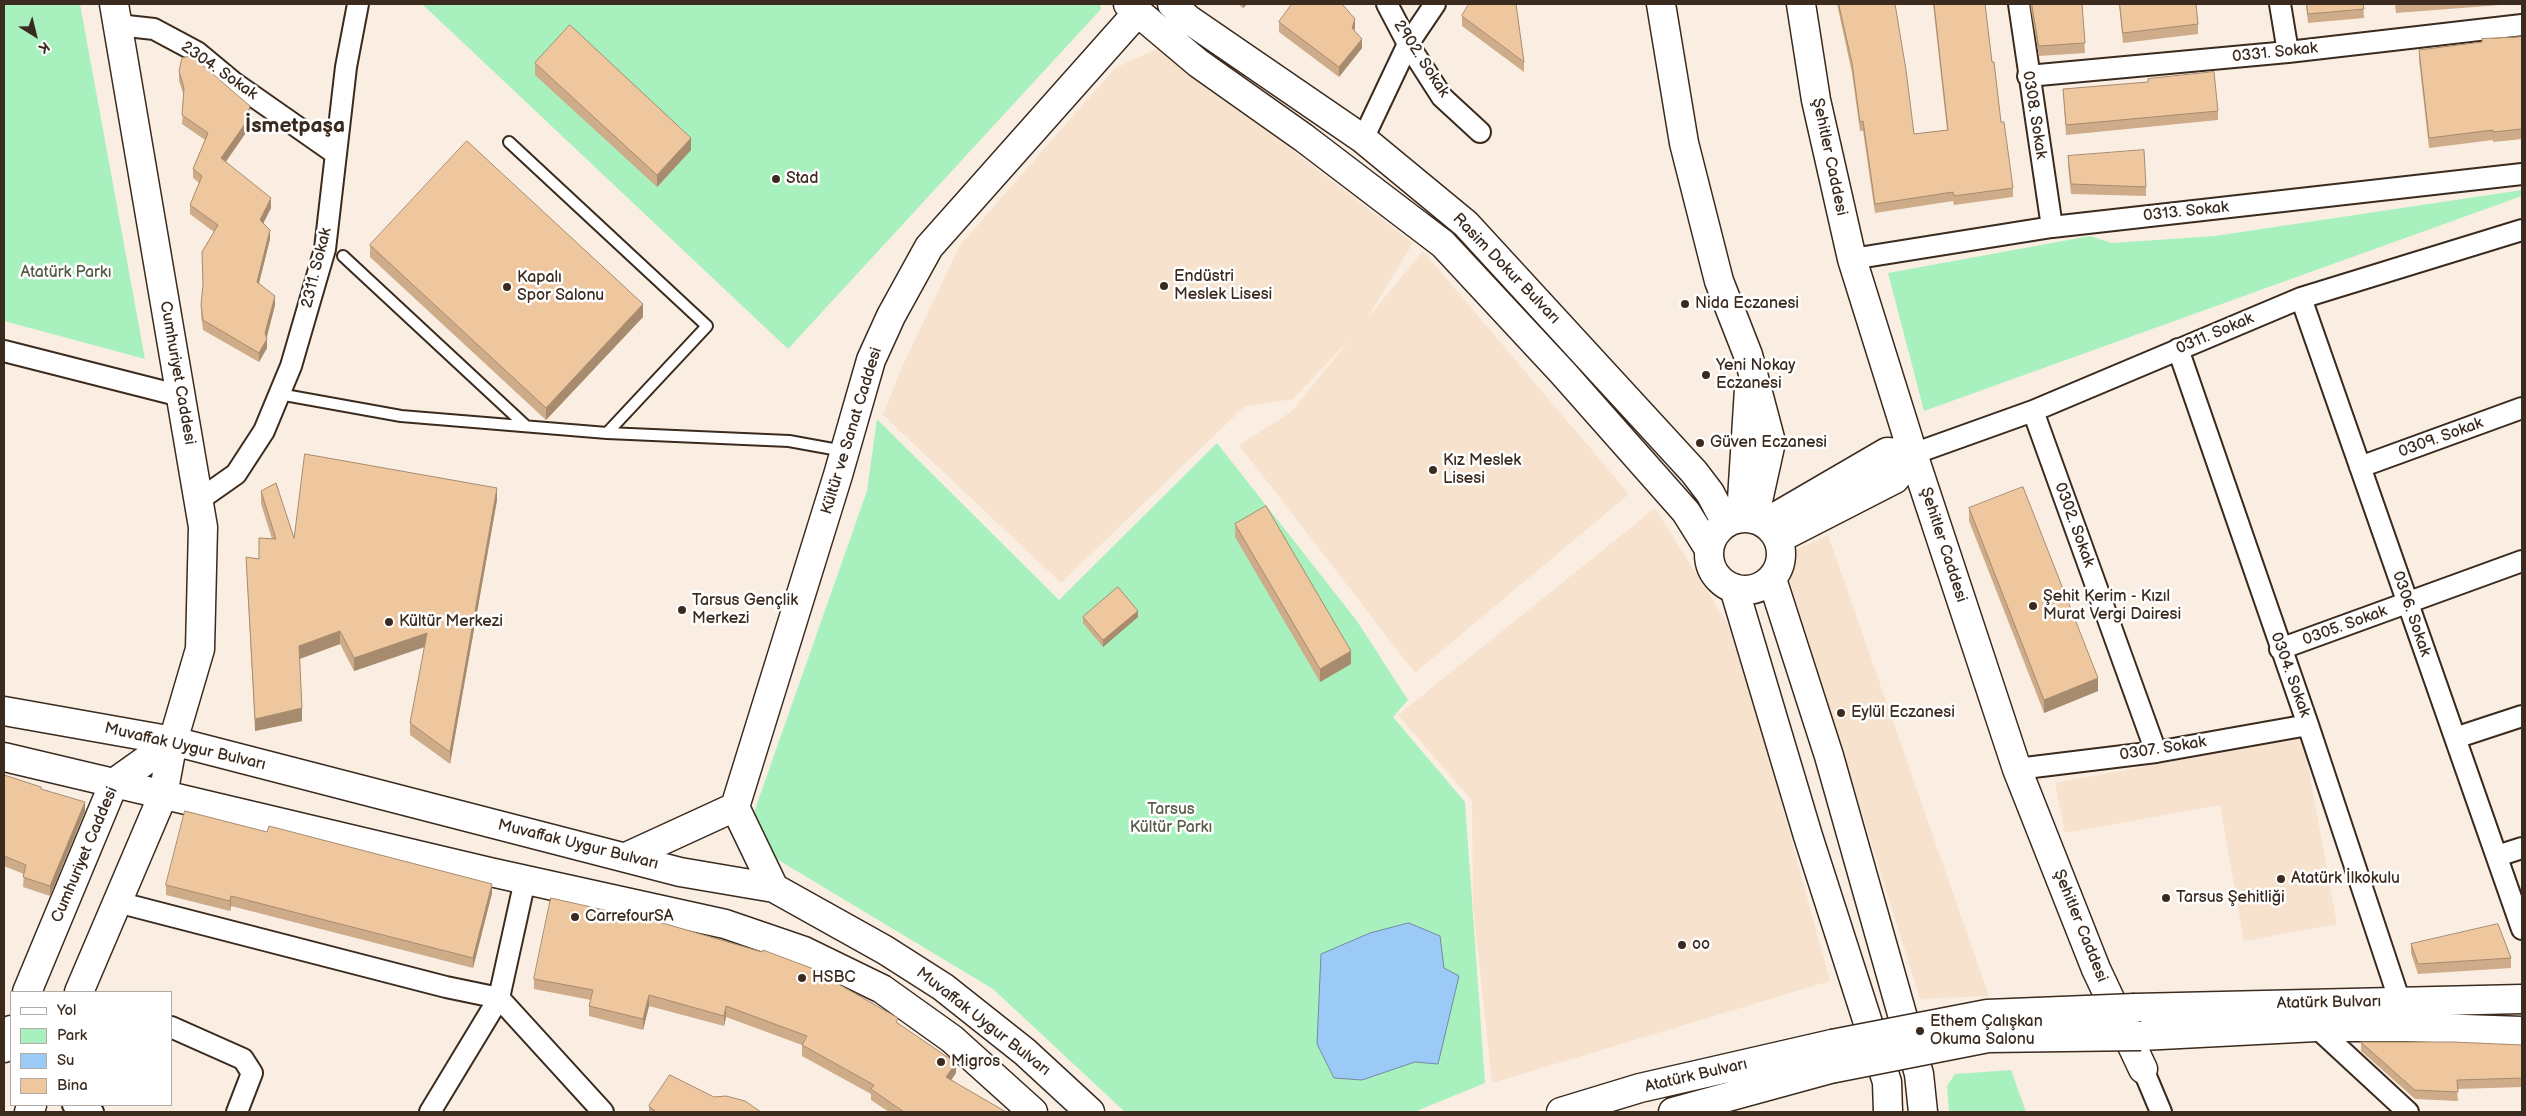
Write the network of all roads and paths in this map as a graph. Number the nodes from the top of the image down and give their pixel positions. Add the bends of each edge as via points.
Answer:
1 (358, 4) edge
2 (1172, 4) edge
3 (1387, 4) edge
4 (1435, 4) edge
5 (1661, 4) edge
6 (1801, 4) edge
7 (2019, 4) edge
8 (2280, 4) edge
9 (1132, 8) edge
10 (116, 14) edge
11 (2522, 25) edge
12 (1408, 44) junction
13 (2288, 52) junction
14 (2028, 76) junction
15 (1480, 132) dead end
16 (1363, 139) junction
17 (509, 142) dead end
18 (336, 154) junction
19 (2522, 174) edge
20 (2052, 227) junction
21 (2522, 230) edge
22 (343, 256) dead end
23 (1852, 259) junction
24 (2301, 298) junction
25 (2178, 350) junction
26 (4, 351) edge
27 (279, 394) junction
28 (181, 396) junction
29 (2522, 408) edge
30 (2032, 411) junction
31 (526, 426) junction
32 (607, 433) junction
33 (844, 451) junction
34 (1914, 454) junction
35 (2360, 468) junction
36 (199, 500) junction
37 (1753, 525) junction
38 (1709, 549) junction
39 (2522, 561) edge
40 (1772, 579) junction
41 (1734, 588) junction
42 (2408, 603) junction
43 (2280, 649) junction
44 (4, 711) edge
45 (2522, 716) edge
46 (2308, 725) junction
47 (2455, 738) junction
48 (173, 742) junction
49 (2156, 752) junction
50 (4, 757) edge
51 (2017, 768) junction
52 (114, 783) junction
53 (162, 795) junction
54 (736, 807) junction
55 (2522, 848) edge
56 (2496, 856) junction
57 (626, 857) junction
58 (525, 880) junction
59 (774, 888) junction
60 (117, 902) junction
61 (2522, 929) edge
62 (85, 990) edge
63 (27, 991) edge
64 (499, 998) junction
65 (2522, 998) edge
66 (2400, 1002) junction
67 (172, 1027) edge
68 (2316, 1027) junction
69 (2522, 1031) edge
70 (1831, 1056) junction
71 (2143, 1069) joint
72 (76, 1106) edge
73 (92, 1112) edge
74 (237, 1112) edge
75 (430, 1112) edge
76 (603, 1112) edge
77 (1033, 1112) edge
78 (1090, 1112) edge
79 (1561, 1112) edge
80 (1673, 1112) edge
81 (1888, 1112) edge
82 (1923, 1112) edge
83 (2161, 1112) edge
84 (2408, 1112) edge

1 - 18 street, 2311. Sokak via 346,67
2 - 16 main road, Rasim Dokur Bulvarı via 1188,19
3 - 12 street, 2902. Sokak
4 - 12 street
5 - 37 main road via 1684,143 1720,281 1748,355 1771,442
6 - 23 main road, Şehitler Caddesi via 1816,100
7 - 14 street, 0308. Sokak
8 - 13 street
9 - 33 main road, Kültür ve Sanat Caddesi via 929,247 871,360
9 - 38 main road via 1198,63 1304,138 1443,244 1686,512
10 - 18 street, 2304. Sokak via 154,29 197,52 233,82
10 - 28 main road, Cumhuriyet Caddesi
11 - 13 street, 0331. Sokak
12 - 15 street, 2902. Sokak via 1442,96
12 - 16 street
13 - 14 street, 0331. Sokak
14 - 20 street, 0308. Sokak
16 - 37 main road, Rasim Dokur Bulvarı via 1466,224 1710,493
17 - 32 lane via 707,326
18 - 27 street, 2311. Sokak via 325,249
19 - 20 street, 0313. Sokak
20 - 23 street, 0313. Sokak
21 - 24 street, 0311. Sokak
22 - 31 lane
23 - 34 main road, Şehitler Caddesi
24 - 25 street, 0311. Sokak
24 - 35 street, 0306. Sokak
25 - 30 street, 0311. Sokak
25 - 43 street, 0304. Sokak
26 - 28 street
27 - 31 lane via 401,416
27 - 36 street, 2311. Sokak via 264,431 236,474
28 - 36 main road, Cumhuriyet Caddesi
29 - 35 street, 0309. Sokak
30 - 34 street, 0311. Sokak
30 - 49 street, 0302. Sokak
31 - 32 lane
32 - 33 lane via 789,440
33 - 54 main road, Kültür ve Sanat Caddesi
34 - 37 main road via 1887,452
34 - 51 main road, Şehitler Caddesi
35 - 42 street, 0306. Sokak
36 - 48 main road, Cumhuriyet Caddesi via 203,527 200,649
37 - 38 main road via 1718,530
37 - 40 main road via 1781,547 1780,564
38 - 41 main road via 1717,577
39 - 42 street, 0305. Sokak
40 - 41 main road via 1754,589
40 - 82 main road via 1829,756 1919,1074
41 - 81 main road via 1808,836 1887,1082
42 - 43 street, 0305. Sokak
42 - 47 street, 0306. Sokak
43 - 46 street, 0304. Sokak
44 - 48 main road, Muvaffak Uygur Bulvarı
45 - 47 street
46 - 49 street, 0307. Sokak
46 - 66 street, 0304. Sokak
47 - 56 street, 0306. Sokak
48 - 52 main road, Cumhuriyet Caddesi
48 - 53 main road, Cumhuriyet Caddesi
48 - 57 main road, Muvaffak Uygur Bulvarı
49 - 51 street, 0307. Sokak
50 - 52 main road, Muvaffak Uygur Bulvarı
51 - 71 main road, Şehitler Caddesi via 2096,969
52 - 53 main road, Muvaffak Uygur Bulvarı
52 - 63 main road, Cumhuriyet Caddesi
53 - 58 main road, Muvaffak Uygur Bulvarı
53 - 60 main road, Cumhuriyet Caddesi
54 - 57 main road
54 - 59 main road
55 - 56 street
56 - 61 street, 0306. Sokak
57 - 59 main road, Muvaffak Uygur Bulvarı via 680,872
58 - 64 street
58 - 77 main road, Muvaffak Uygur Bulvarı via 724,924 804,951 882,989 952,1039
59 - 78 main road, Muvaffak Uygur Bulvarı via 943,987 1025,1052
60 - 62 main road, Cumhuriyet Caddesi
60 - 64 street
64 - 75 street
64 - 76 street
65 - 66 main road, Atatürk Bulvarı
66 - 70 main road, Atatürk Bulvarı, bridge via 1987,1014
67 - 74 street via 243,1059 252,1072
68 - 69 main road
68 - 70 main road, bridge via 2141,1036 1988,1038
68 - 84 street
70 - 79 main road, Atatürk Bulvarı via 1640,1088
70 - 80 main road, Atatürk Bulvarı
71 - 83 street
72 - 73 street

